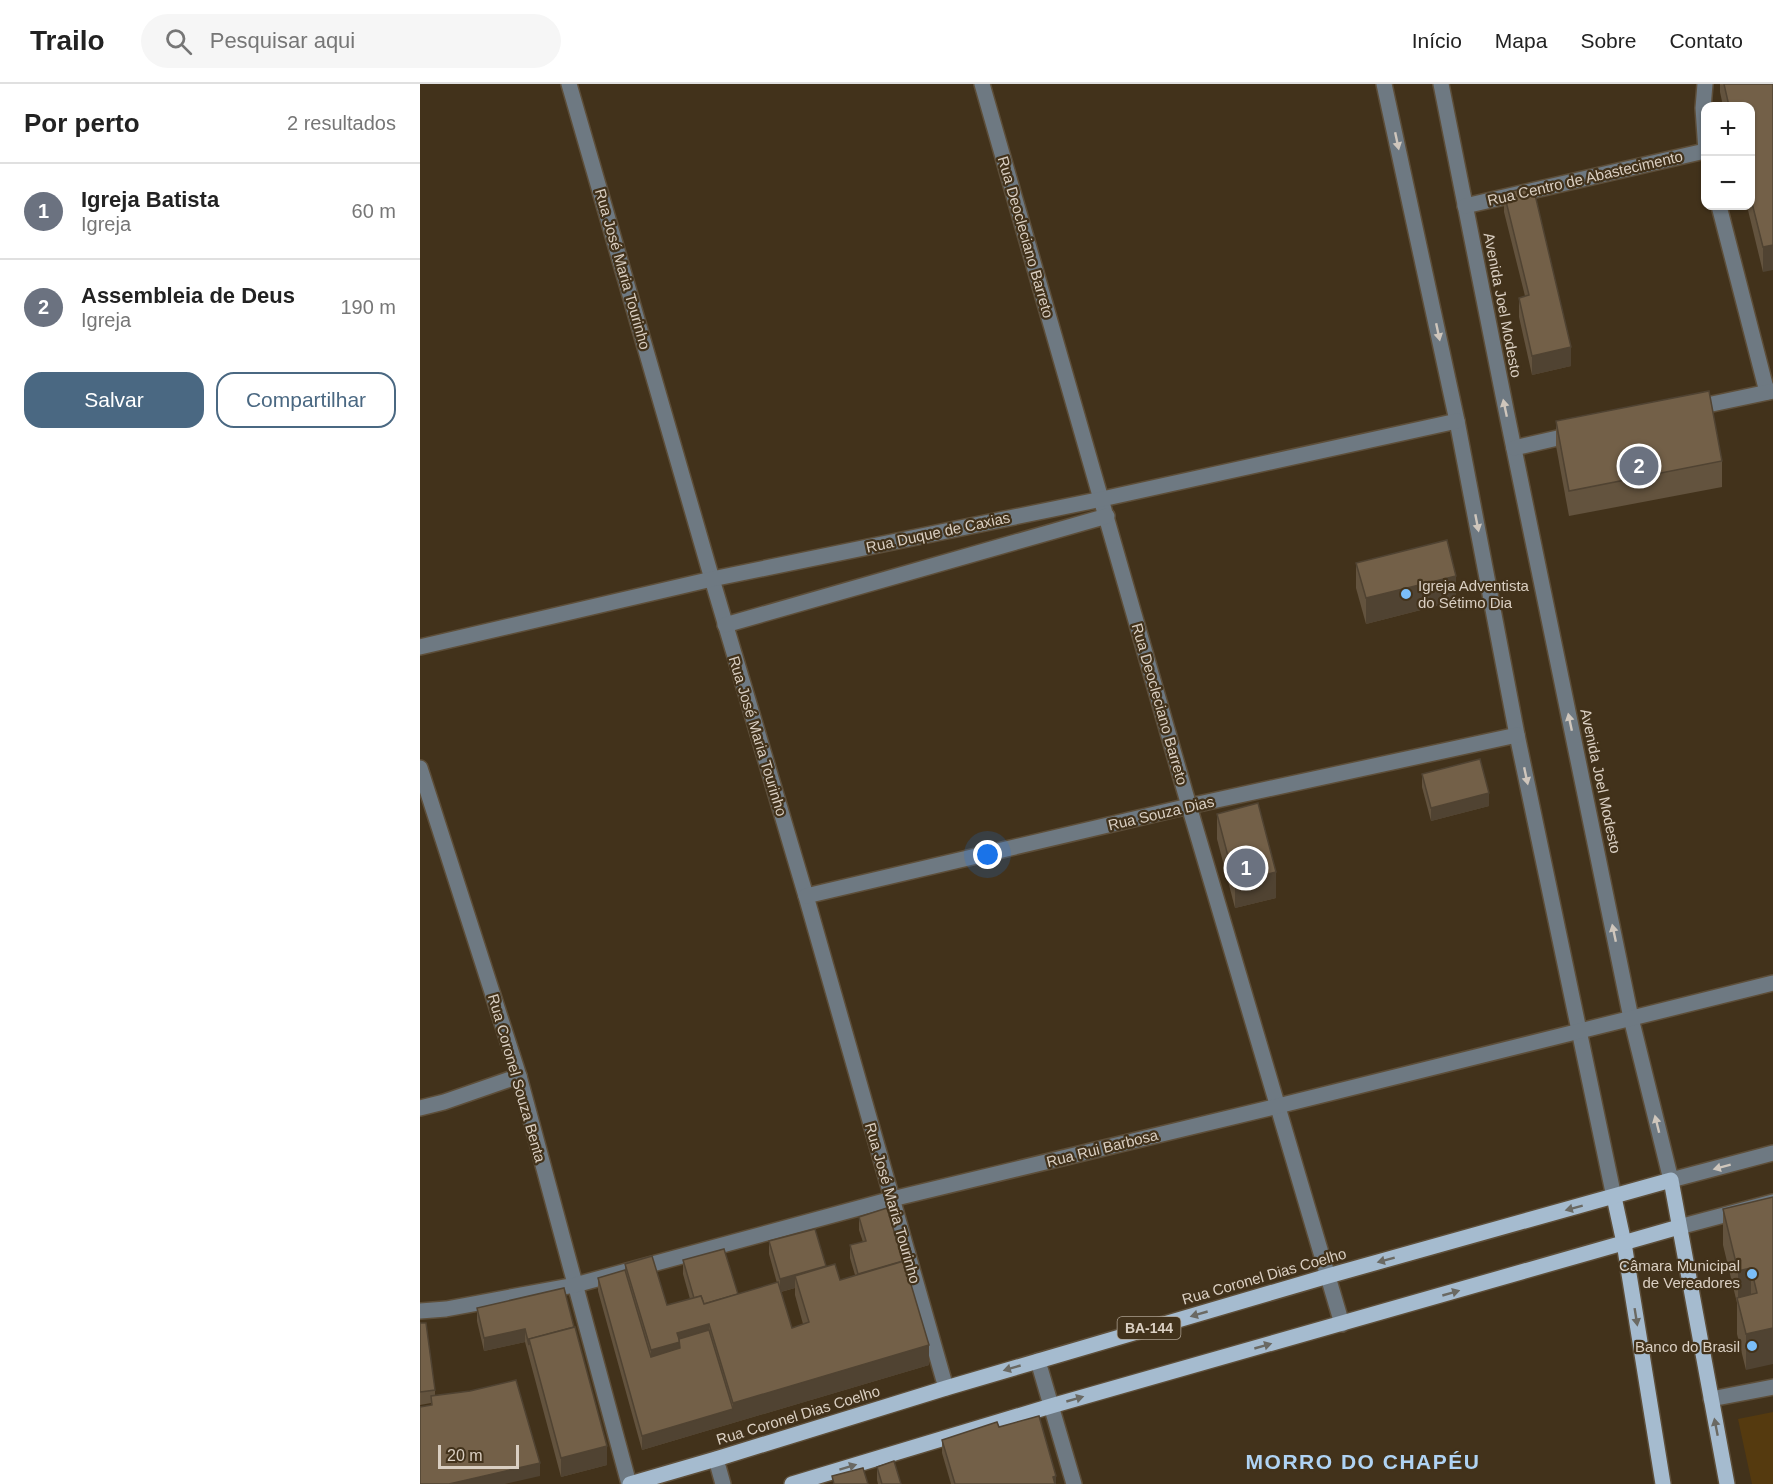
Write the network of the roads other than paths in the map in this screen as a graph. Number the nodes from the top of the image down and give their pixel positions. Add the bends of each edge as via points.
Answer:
1 (569, 84) edge
2 (982, 84) edge
3 (1384, 84) edge
4 (1441, 84) edge
5 (1705, 84) edge
6 (1704, 102) edge
7 (1701, 152) edge
8 (1466, 206) junction
9 (1720, 210) edge
10 (1770, 391) edge
11 (1675, 412) edge
12 (1457, 421) junction
13 (1594, 430) edge
14 (1514, 447) junction
15 (1102, 499) junction
16 (1107, 516) junction
17 (712, 579) junction
18 (725, 625) junction
19 (420, 647) edge
20 (1517, 735) junction
21 (420, 768) edge
22 (1189, 806) junction
23 (806, 897) junction
24 (1773, 983) edge
25 (1631, 1018) junction
26 (1579, 1030) junction
27 (519, 1076) junction
28 (1278, 1106) junction
29 (420, 1108) edge
30 (1773, 1153) edge
31 (1671, 1180) junction
32 (1614, 1197) junction
33 (892, 1199) junction
34 (1773, 1202) edge
35 (1679, 1227) junction
36 (1624, 1244) junction
37 (1328, 1276) junction
38 (575, 1285) junction
39 (420, 1311) edge
40 (1342, 1323) junction
41 (1038, 1361) junction
42 (1773, 1387) edge
43 (946, 1388) junction
44 (1711, 1399) junction
45 (1051, 1406) junction
46 (716, 1460) junction
47 (630, 1484) edge
48 (723, 1484) edge
49 (792, 1484) edge
50 (1074, 1484) edge
51 (1663, 1484) edge
52 (1727, 1484) edge

1 - 17 street, Rua José Maria Tourinho
2 - 15 street, Rua Deocleciano Barreto
3 -> 12 street
4 - 8 street, Avenida Joel Modesto
5 - 6 street, Rua Centro de Abastecimento
7 - 8 street, Rua Centro de Abastecimento
14 -> 8 street, Avenida Joel Modesto
9 - 10 street
10 - 11 street
12 - 15 street, Rua Duque de Caxias
12 -> 20 street
13 - 14 street
25 -> 14 street, Avenida Joel Modesto
15 - 16 street, Rua Deocleciano Barreto
15 - 17 street, Rua Duque de Caxias
16 - 18 street
16 - 22 street, Rua Deocleciano Barreto
17 - 18 street, Rua José Maria Tourinho
17 - 19 street, Rua Duque de Caxias
18 - 23 street, Rua José Maria Tourinho
20 - 22 street, Rua Souza Dias
20 -> 26 street
21 - 27 street, Rua Coronel Souza Benta
22 - 23 street, Rua Souza Dias
22 - 28 street, Rua Deocleciano Barreto
23 - 33 street, Rua José Maria Tourinho
24 - 25 street, Rua Rui Barbosa
25 - 26 street, Rua Rui Barbosa
31 -> 25 street, Avenida Joel Modesto
26 - 28 street, Rua Rui Barbosa
26 - 32 street
27 - 29 street
27 - 38 street, Rua Coronel Souza Benta
28 - 33 street, Rua Rui Barbosa
28 - 37 street, Rua Deocleciano Barreto
30 -> 31 street, Rua Coronel Dias Coelho / BA-144
31 - 32 main road, Rua Coronel Dias Coelho / BA-144
31 - 35 main road, Avenida Joel Modesto
32 - 36 main road
32 -> 37 main road, Rua Coronel Dias Coelho / BA-144
33 - 38 street, Rua Rui Barbosa
33 - 43 street, Rua José Maria Tourinho
34 - 35 street
35 - 36 main road
35 - 44 main road, Avenida Joel Modesto
40 -> 36 main road
36 -> 51 main road
37 - 40 street, Rua Deocleciano Barreto
37 -> 41 main road, Rua Coronel Dias Coelho / BA-144
38 - 39 street, Rua Rui Barbosa
38 - 47 street, Rua Coronel Souza Benta
45 -> 40 main road
41 -> 43 main road, Rua Coronel Dias Coelho / BA-144
41 - 45 street
42 - 44 street
43 - 46 main road, Rua Coronel Dias Coelho / BA-144
52 -> 44 main road, Avenida Joel Modesto
49 -> 45 main road
45 - 50 street
46 - 47 main road, Rua Coronel Dias Coelho / BA-144
46 - 48 street

